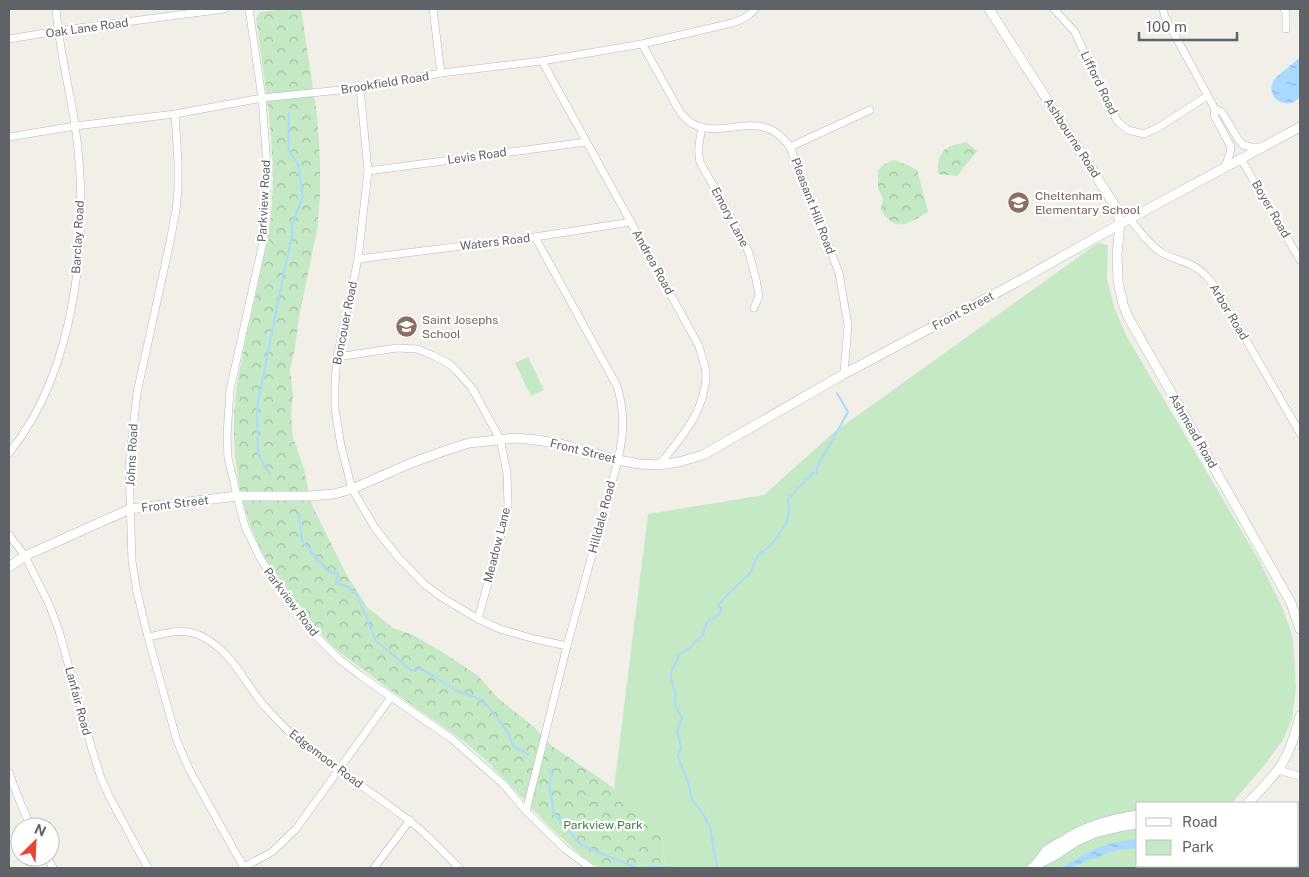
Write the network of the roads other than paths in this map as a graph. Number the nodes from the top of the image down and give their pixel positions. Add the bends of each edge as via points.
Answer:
1 (56, 9) edge
2 (224, 9) edge
3 (248, 9) edge
4 (433, 9) edge
5 (755, 9) edge
6 (989, 9) edge
7 (1054, 9) edge
8 (1163, 9) edge
9 (1284, 9) edge
10 (1286, 29) dead end
11 (58, 31) junction
12 (9, 39) edge
13 (642, 44) junction
14 (542, 61) junction
15 (441, 73) junction
16 (360, 88) junction
17 (1207, 96) junction
18 (262, 98) junction
19 (1215, 109) junction
20 (870, 110) dead end
21 (175, 114) junction
22 (75, 126) junction
23 (702, 127) junction
24 (1300, 127) edge
25 (9, 137) edge
26 (586, 142) junction
27 (1264, 146) junction
28 (790, 147) junction
29 (1241, 159) junction
30 (1225, 167) junction
31 (368, 171) junction
32 (1130, 219) junction
33 (631, 222) junction
34 (1120, 224) junction
35 (535, 237) junction
36 (358, 259) junction
37 (1300, 260) edge
38 (754, 308) dead end
39 (337, 357) junction
40 (844, 374) junction
41 (1300, 414) edge
42 (1292, 419) junction
43 (1300, 433) edge
44 (500, 439) junction
45 (9, 453) edge
46 (618, 460) junction
47 (660, 465) junction
48 (352, 488) junction
49 (237, 496) junction
50 (130, 509) junction
51 (9, 535) edge
52 (25, 556) junction
53 (9, 567) edge
54 (478, 619) junction
55 (1300, 629) edge
56 (148, 637) junction
57 (567, 646) junction
58 (390, 697) junction
59 (1300, 716) edge
60 (338, 769) junction
61 (1278, 770) junction
62 (9, 773) edge
63 (1300, 776) edge
64 (1249, 802) edge
65 (526, 811) junction
66 (1136, 815) edge
67 (27, 817) edge
68 (410, 820) junction
69 (1136, 824) edge
70 (1035, 866) edge
71 (148, 868) edge
72 (243, 868) edge
73 (374, 868) edge
74 (459, 868) edge
75 (591, 868) edge

1 - 11 street, Barclay Road
2 - 11 street, Oak Lane Road
3 - 18 street, Parkview Road
4 - 15 street
5 - 13 street, Brookfield Road via 741,21
6 - 34 street, Ashbourne Road via 1110,197
7 - 17 street, Lifford Road via 1076,32 1103,94 1118,122 1128,130 1144,134
8 - 17 street
9 - 10 street
11 - 12 street, Oak Lane Road
11 - 22 street, Barclay Road
13 - 14 street, Brookfield Road
13 - 23 street via 680,112 687,120
14 - 15 street, Brookfield Road
14 - 26 street, Andrea Road
15 - 16 street, Brookfield Road
16 - 18 street, Brookfield Road
16 - 31 street, Boncouer Road
17 - 19 street
18 - 21 street, Brookfield Road
18 - 49 street, Parkview Road via 267,166 266,215 263,242 230,390 227,435 228,458
19 - 27 street via 1222,112 1244,145
19 - 30 street via 1214,115 1231,147
20 - 28 street
21 - 22 street, Brookfield Road
21 - 50 street, Johns Road via 176,210 137,393 129,466
22 - 25 street, Brookfield Road
22 - 45 street, Barclay Road via 81,198 80,246 68,322 41,402
23 - 28 street, Pleasant Hill Road via 758,126 778,135
23 - 38 street, Emory Lane via 698,156 749,253 759,296
24 - 27 street
26 - 31 street, Levis Road
26 - 33 street, Andrea Road
27 - 29 street
28 - 40 street, Pleasant Hill Road via 839,273 848,325
29 - 30 street
29 - 37 street, Boyer Road
30 - 32 street
31 - 36 street, Boncouer Road
32 - 34 street
32 - 42 street, Arbor Road via 1157,250 1194,266 1208,278
33 - 35 street, Waters Road
33 - 47 street, Andrea Road via 699,346 706,374 697,414
34 - 40 street, Front Street
34 - 55 street, Ashmead Road via 1117,267 1128,317 1273,571
35 - 36 street, Waters Road
35 - 46 street, Hilldale Road via 617,386 624,421
36 - 39 street, Boncouer Road
39 - 44 street, Meadow Lane via 397,348 432,354 452,366 472,388
39 - 48 street, Boncouer Road via 335,409
40 - 47 street, Front Street via 703,455
41 - 42 street
42 - 43 street, Arbor Road
44 - 46 street, Front Street via 561,444
44 - 48 street, Front Street via 447,450
44 - 54 street, Meadow Lane via 507,473 508,505
46 - 47 street, Front Street
46 - 57 street, Hilldale Road
48 - 49 street, Front Street via 334,494 310,496
48 - 54 street, Boncouer Road via 375,528 409,570 442,598
49 - 50 street, Front Street
49 - 58 street, Parkview Road via 255,549 278,587 334,654
50 - 52 street, Front Street
50 - 56 street, Johns Road via 132,561
51 - 52 street, Lanfair Road
52 - 53 street, Front Street
52 - 71 street, Lanfair Road via 59,631 91,746 109,796
54 - 57 street, Boncouer Road via 500,629
56 - 60 street, Edgemoor Road via 184,631 202,636 217,646 231,659 251,689 284,727
56 - 72 street, Johns Road via 173,728 189,769
57 - 65 street, Hilldale Road
58 - 60 street
58 - 65 street, Parkview Road via 452,739 503,784
59 - 61 street
60 - 68 street, Edgemoor Road
60 - 72 street via 296,829 272,852
61 - 63 street
61 - 64 street
62 - 67 street
65 - 75 street, Parkview Road via 565,849
66 - 70 street via 1092,825 1072,834 1047,851
68 - 73 street
68 - 74 street, Edgemoor Road
69 - 70 street via 1095,833

